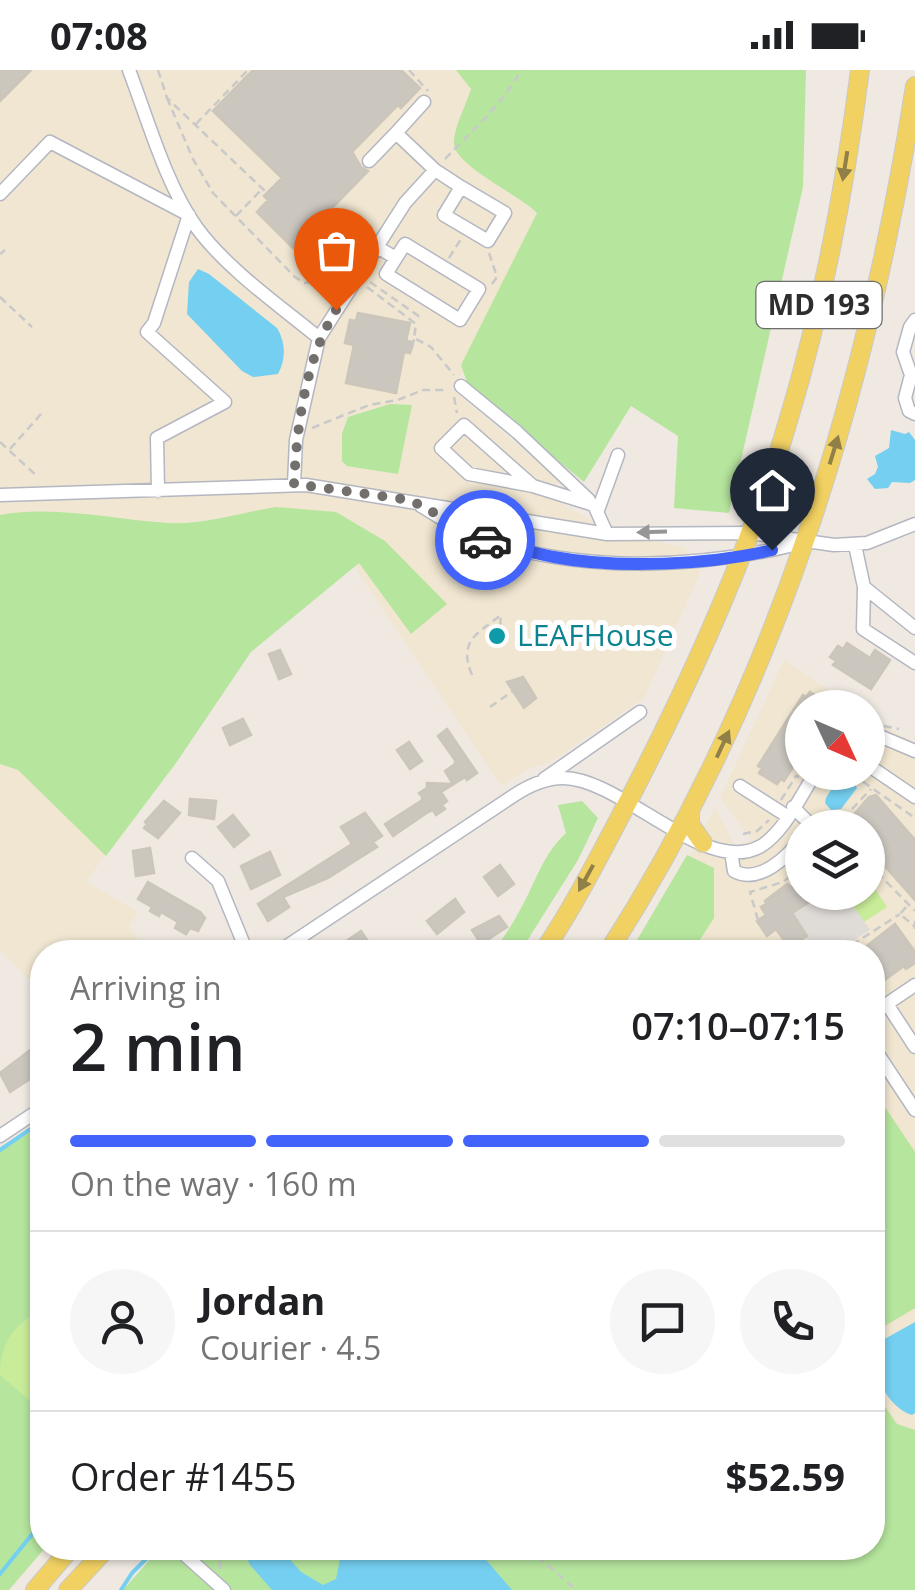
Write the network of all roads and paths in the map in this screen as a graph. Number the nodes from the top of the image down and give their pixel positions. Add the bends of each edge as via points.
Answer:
1 (128, 70) edge
2 (158, 70) edge
3 (248, 70) edge
4 (409, 70) edge
5 (521, 70) edge
6 (860, 70) edge
7 (915, 86) edge
8 (168, 98) junction
9 (424, 102) joint
10 (196, 125) junction
11 (396, 133) junction
12 (369, 161) dead end
13 (435, 170) junction
14 (461, 187) junction
15 (263, 188) junction
16 (267, 193) dead end
17 (0, 194) edge
18 (189, 214) junction
19 (234, 217) junction
20 (488, 241) junction
21 (458, 243) dead end
22 (373, 249) junction
23 (5, 250) dead end
24 (0, 254) edge
25 (452, 254) dead end
26 (396, 258) junction
27 (365, 278) dead end
28 (362, 283) dead end
29 (479, 289) junction
30 (0, 296) edge
31 (915, 320) edge
32 (416, 324) junction
33 (32, 327) dead end
34 (319, 338) junction
35 (414, 338) junction
36 (412, 347) dead end
37 (461, 386) joint
38 (41, 414) dead end
39 (915, 414) edge
40 (464, 425) junction
41 (311, 429) dead end
42 (0, 442) edge
43 (9, 450) junction
44 (618, 456) dead end
45 (38, 477) dead end
46 (294, 484) junction
47 (533, 486) junction
48 (158, 491) junction
49 (0, 495) edge
50 (410, 500) junction
51 (596, 508) junction
52 (915, 524) edge
53 (750, 533) junction
54 (607, 534) junction
55 (804, 543) junction
56 (855, 545) junction
57 (741, 558) junction
58 (864, 587) junction
59 (500, 627) dead end
60 (915, 628) edge
61 (477, 635) junction
62 (486, 638) dead end
63 (915, 663) edge
64 (472, 675) dead end
65 (514, 692) dead end
66 (490, 706) dead end
67 (640, 712) dead end
68 (885, 739) edge
69 (915, 751) edge
70 (885, 777) edge
71 (540, 782) junction
72 (740, 786) dead end
73 (870, 790) edge
74 (875, 790) edge
75 (915, 797) edge
76 (893, 801) junction
77 (628, 802) junction
78 (888, 807) dead end
79 (690, 810) junction
80 (788, 810) edge
81 (849, 810) edge
82 (785, 818) edge
83 (915, 818) edge
84 (679, 832) junction
85 (703, 843) junction
86 (731, 852) junction
87 (785, 856) edge
88 (192, 858) dead end
89 (885, 879) edge
90 (785, 882) edge
91 (908, 905) junction
92 (915, 912) edge
93 (900, 914) junction
94 (758, 920) dead end
95 (879, 926) junction
96 (915, 926) edge
97 (882, 933) dead end
98 (243, 940) edge
99 (296, 940) edge
100 (550, 940) edge
101 (616, 940) edge
102 (858, 940) edge
103 (915, 985) edge
104 (886, 1004) joint
105 (915, 1047) edge
106 (885, 1065) edge
107 (915, 1110) edge
108 (30, 1116) edge
109 (0, 1136) edge
110 (61, 1560) edge
111 (95, 1560) edge
112 (190, 1560) edge
113 (219, 1560) edge
114 (542, 1560) edge
115 (220, 1574) dead end
116 (35, 1590) edge
117 (68, 1590) edge
118 (224, 1590) edge
119 (576, 1590) edge

1 - 18 street
2 - 8 path
3 - 10 path
4 - 9 path via 428,90
5 - 13 path via 490,116
6 -> 53 main road, MD 193 via 812,333
55 -> 7 main road, MD 193 via 867,335
8 - 10 path
8 - 19 path via 213,194
9 - 11 street
10 - 15 path
11 - 12 street
11 - 13 street
13 - 14 street
13 - 22 street
14 - 20 street via 444,215
14 - 20 street via 505,213
15 - 16 path
15 - 19 path
17 - 18 street via 50,142
18 - 34 street via 222,255
18 - 48 street via 147,332 225,402 157,438
19 - 22 path via 304,283 356,245
20 - 29 path via 497,277 490,288
21 - 25 path
22 - 26 street
22 - 34 street
23 - 24 path
26 - 29 street via 405,244
26 - 29 street via 386,274 460,320
27 - 32 path via 420,317
28 - 32 path
30 - 33 path
31 - 39 street via 903,352 911,374 905,398
32 - 35 path
34 - 46 street via 296,440
35 - 36 path
35 - 37 path via 431,347
37 - 51 street
38 - 43 path
40 - 41 path via 454,392 423,390
40 - 47 street
40 - 47 street via 442,448 469,474
42 - 43 path
43 - 45 path
44 - 51 street
46 - 48 street
46 - 50 street
47 - 51 street
48 - 49 street
50 - 54 street
50 - 57 street via 478,538 556,558
51 - 54 street
52 - 56 street
53 -> 54 street
53 - 55 street
53 - 57 main road, MD 193
55 - 56 street
55 - 57 street
79 -> 55 main road, MD 193 via 753,679
56 - 58 street
57 - 77 main road, MD 193
58 - 60 street
58 - 63 street via 862,629
59 - 61 path via 501,615
61 - 62 path
61 - 64 path via 466,650
65 - 66 path
67 - 71 street
68 - 69 street
70 - 75 street
71 - 77 street via 573,779
71 - 99 street
72 - 80 street
73 - 81 path
74 - 76 path
76 - 78 path
76 - 83 path
77 - 84 street
77 -> 100 main road, MD 193
79 - 84 main road, MD 193
79 - 85 main road via 690,824
82 - 86 street via 760,846
84 - 85 street
84 - 101 main road, MD 193
85 - 86 street
86 - 87 street via 741,876
88 - 98 street via 218,881
89 - 91 path
90 - 94 path via 750,892
91 - 92 path
91 - 93 path
93 - 95 path
93 - 96 path
95 - 97 path
95 - 102 path
103 - 104 street
104 - 105 street
106 - 107 street
108 - 109 street
110 - 116 main road
111 - 117 main road
112 - 118 street
113 - 115 path
114 - 119 path

